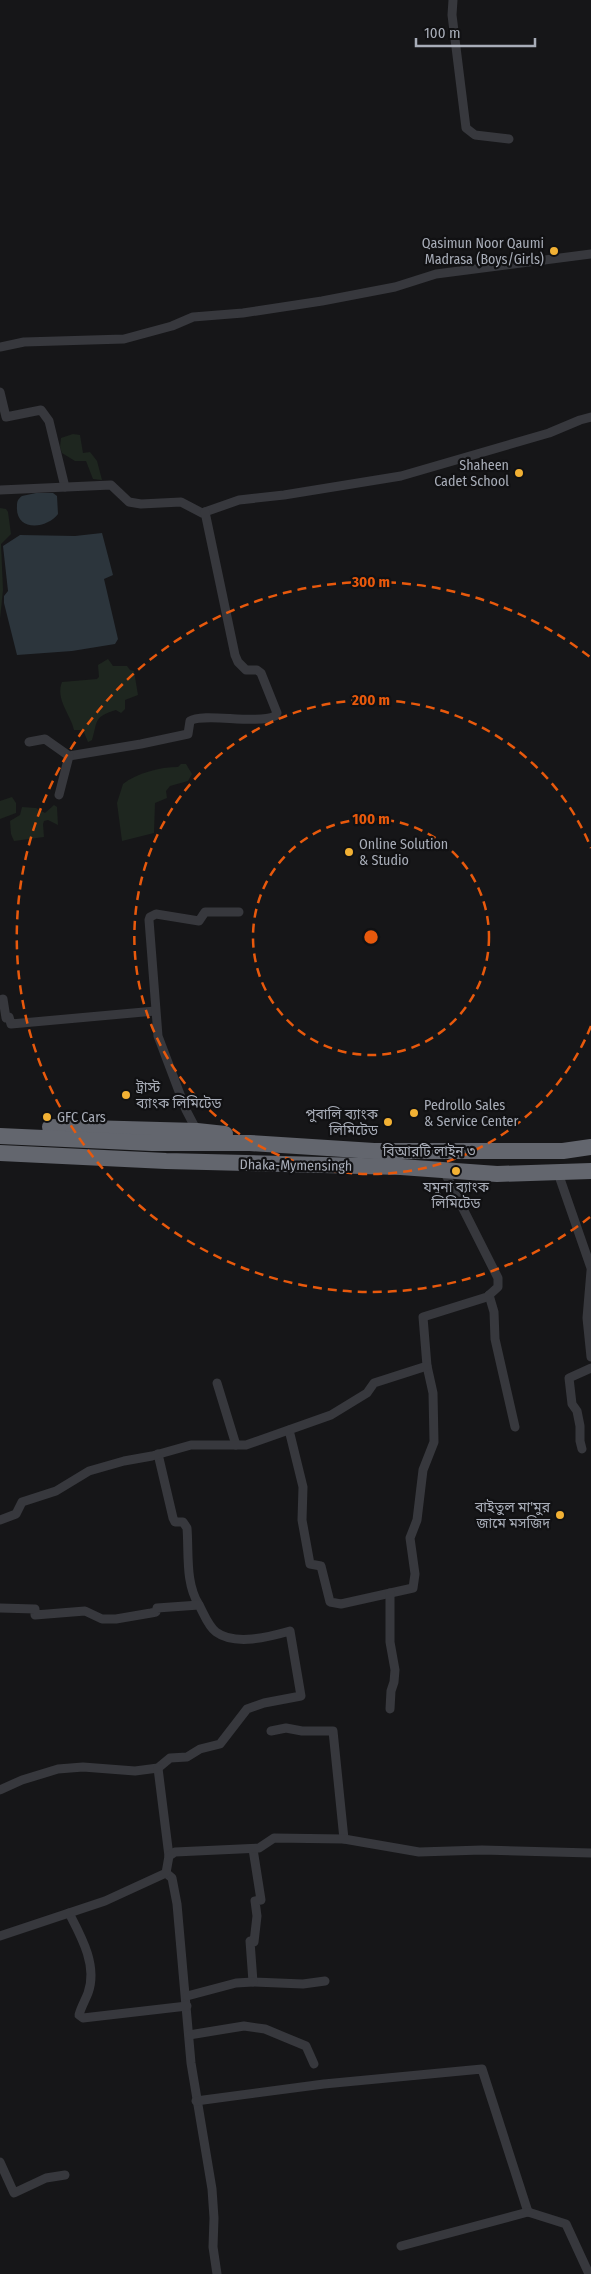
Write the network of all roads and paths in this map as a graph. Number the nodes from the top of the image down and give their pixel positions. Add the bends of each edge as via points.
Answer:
1 (453, 0) edge
2 (509, 139) dead end
3 (591, 254) edge
4 (0, 347) edge
5 (0, 392) edge
6 (591, 417) edge
7 (66, 487) junction
8 (0, 490) edge
9 (205, 512) junction
10 (29, 742) dead end
11 (69, 756) junction
12 (59, 795) dead end
13 (239, 912) dead end
14 (0, 1000) edge
15 (155, 1011) junction
16 (0, 1126) edge
17 (197, 1131) junction
18 (223, 1134) junction
19 (0, 1136) edge
20 (250, 1143) junction
21 (591, 1146) edge
22 (0, 1153) edge
23 (591, 1157) edge
24 (401, 1167) junction
25 (444, 1171) junction
26 (591, 1171) edge
27 (558, 1173) junction
28 (591, 1269) edge
29 (490, 1295) junction
30 (591, 1357) edge
31 (427, 1366) junction
32 (591, 1368) edge
33 (217, 1383) dead end
34 (515, 1427) dead end
35 (289, 1430) junction
36 (236, 1445) junction
37 (582, 1449) dead end
38 (158, 1454) junction
39 (0, 1520) edge
40 (390, 1593) junction
41 (199, 1605) junction
42 (0, 1608) edge
43 (390, 1709) dead end
44 (271, 1731) dead end
45 (158, 1768) junction
46 (0, 1790) edge
47 (344, 1839) junction
48 (253, 1849) junction
49 (591, 1853) edge
50 (169, 1856) junction
51 (166, 1873) junction
52 (69, 1913) junction
53 (0, 1936) edge
54 (325, 1981) dead end
55 (253, 1982) junction
56 (187, 1996) junction
57 (187, 2006) junction
58 (189, 2035) junction
59 (314, 2064) dead end
60 (196, 2101) junction
61 (0, 2162) edge
62 (65, 2175) dead end
63 (528, 2212) junction
64 (401, 2246) dead end
65 (217, 2274) edge
66 (589, 2274) edge

1 - 2 street via 452,15 466,128 475,136
3 - 4 street via 436,274 395,287 322,301 193,317 124,339 24,342
5 - 7 street via 6,417 41,410 49,422
6 - 9 street via 549,433 401,476 239,500
7 - 8 street
7 - 9 street via 111,485 129,502 181,502
9 - 11 street via 235,655 246,670 261,673 275,716 224,720 198,717 190,721 188,734
10 - 11 street via 46,739
11 - 12 street
13 - 15 street via 205,912 199,921 156,914 150,917
14 - 15 street via 3,1000 6,1018 9,1017 11,1024
15 - 17 street via 158,1036 182,1102
16 - 17 highway, Dhaka-Mymensingh
17 - 18 highway, Dhaka-Mymensingh
18 - 20 highway
18 - 21 highway, Dhaka-Mymensingh
19 - 20 highway via 152,1143
20 - 21 highway, বিআরটি লাইন ৩ via 374,1151 563,1151
22 - 24 highway, Dhaka-Mymensingh
23 - 24 highway, বিআরটি লাইন ৩ via 548,1161 447,1162
24 - 25 highway, Dhaka-Mymensingh
25 - 27 highway, Dhaka-Mymensingh
25 - 29 street via 498,1278 498,1287
26 - 27 highway, Dhaka-Mymensingh
27 - 28 street
28 - 30 street via 587,1318
29 - 31 street via 424,1317
29 - 34 street via 495,1340
31 - 35 street via 374,1383 367,1394 345,1408
31 - 40 street via 433,1393 434,1442 423,1470 417,1520 410,1538 415,1574 413,1588
32 - 37 street via 570,1378
33 - 36 street
35 - 36 street via 246,1445
35 - 40 street via 303,1487 302,1520 310,1564 321,1566 330,1602 340,1604
36 - 38 street via 191,1445
38 - 39 street via 89,1470 56,1492 22,1502 16,1514
38 - 41 street via 173,1518 175,1522 184,1522 187,1528 189,1574
40 - 43 street via 390,1642 395,1670
41 - 42 street via 157,1608 156,1612 116,1619 102,1619 85,1611 35,1615 35,1609
41 - 45 street via 210,1626 230,1638 273,1636 290,1631 301,1696 247,1709 220,1744 200,1749 187,1757 170,1758
44 - 47 street via 286,1728 333,1731
45 - 46 street via 135,1771 58,1768
45 - 50 street
47 - 48 street via 274,1838
47 - 49 street via 419,1852
48 - 50 street via 175,1852
48 - 55 street via 261,1900 255,1901 254,1942 250,1941
50 - 51 street
51 - 52 street via 105,1901
51 - 56 street via 172,1878 174,1887
52 - 53 street
52 - 57 street via 82,1937 88,1958 88,1992 79,2015 83,2018
54 - 55 street via 303,1984
55 - 56 street via 236,1983
56 - 57 street
57 - 58 street
58 - 59 street via 244,2026 265,2029 306,2046
58 - 60 street
60 - 63 street via 324,2084 482,2069
60 - 65 street via 212,2189 212,2248
61 - 62 street via 14,2193 46,2178
63 - 64 street
63 - 66 street via 566,2224

